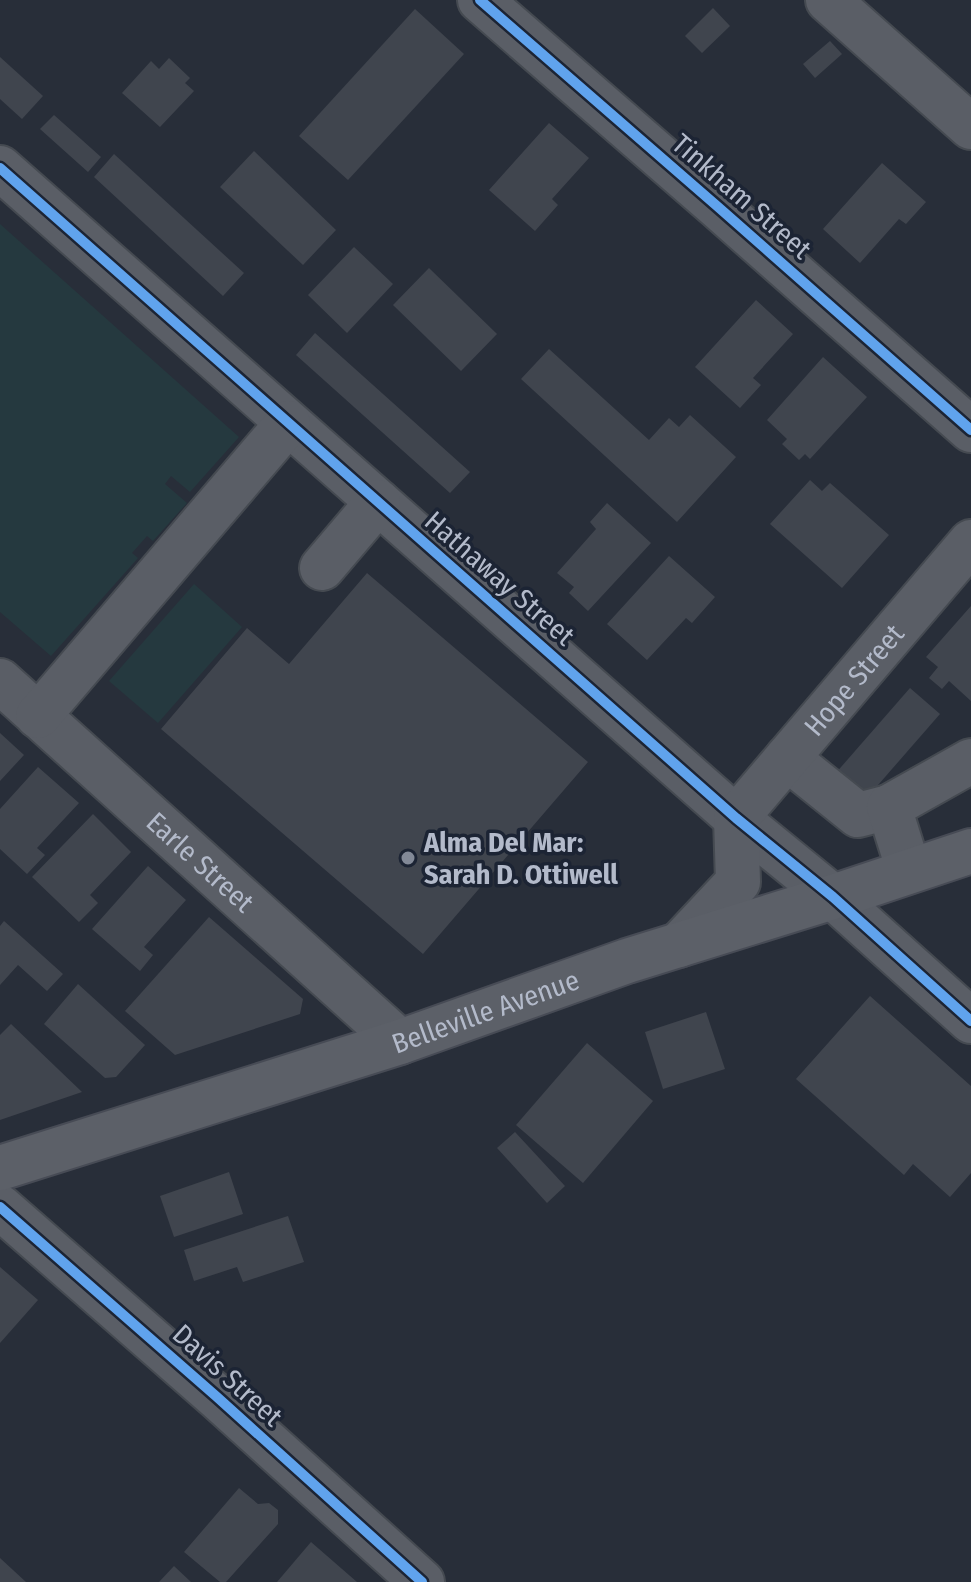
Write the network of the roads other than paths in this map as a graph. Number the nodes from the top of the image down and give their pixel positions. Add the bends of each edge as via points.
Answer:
1 (480, 0) edge
2 (828, 0) edge
3 (971, 127) edge
4 (0, 168) edge
5 (288, 423) junction
6 (971, 430) edge
7 (378, 502) junction
8 (971, 542) edge
9 (322, 568) dead end
10 (0, 681) edge
11 (38, 716) junction
12 (787, 758) junction
13 (971, 761) edge
14 (889, 807) junction
15 (736, 818) junction
16 (971, 851) edge
17 (909, 871) junction
18 (833, 897) junction
19 (679, 945) junction
20 (971, 1021) edge
21 (400, 1042) junction
22 (0, 1168) edge
23 (0, 1207) edge
24 (422, 1582) edge

1 - 6 street, Tinkham Street
2 - 3 street
4 - 5 street, Hathaway Street
5 - 7 street, Hathaway Street
5 - 11 street
7 - 9 street
7 - 15 street, Hathaway Street
8 - 12 street, Hope Street
10 - 11 street, Earle Street
11 - 21 street, Earle Street
12 - 14 street via 858,815
12 - 15 street, Hope Street
13 - 14 street
14 - 17 street
15 - 18 street, Hathaway Street
15 - 19 street via 738,882
16 - 17 main road, Belleville Avenue
17 - 18 main road, Belleville Avenue
18 - 19 main road, Belleville Avenue
18 - 20 street, Hathaway Street
19 - 21 main road, Belleville Avenue
21 - 22 main road, Belleville Avenue
23 - 24 street, Davis Street

